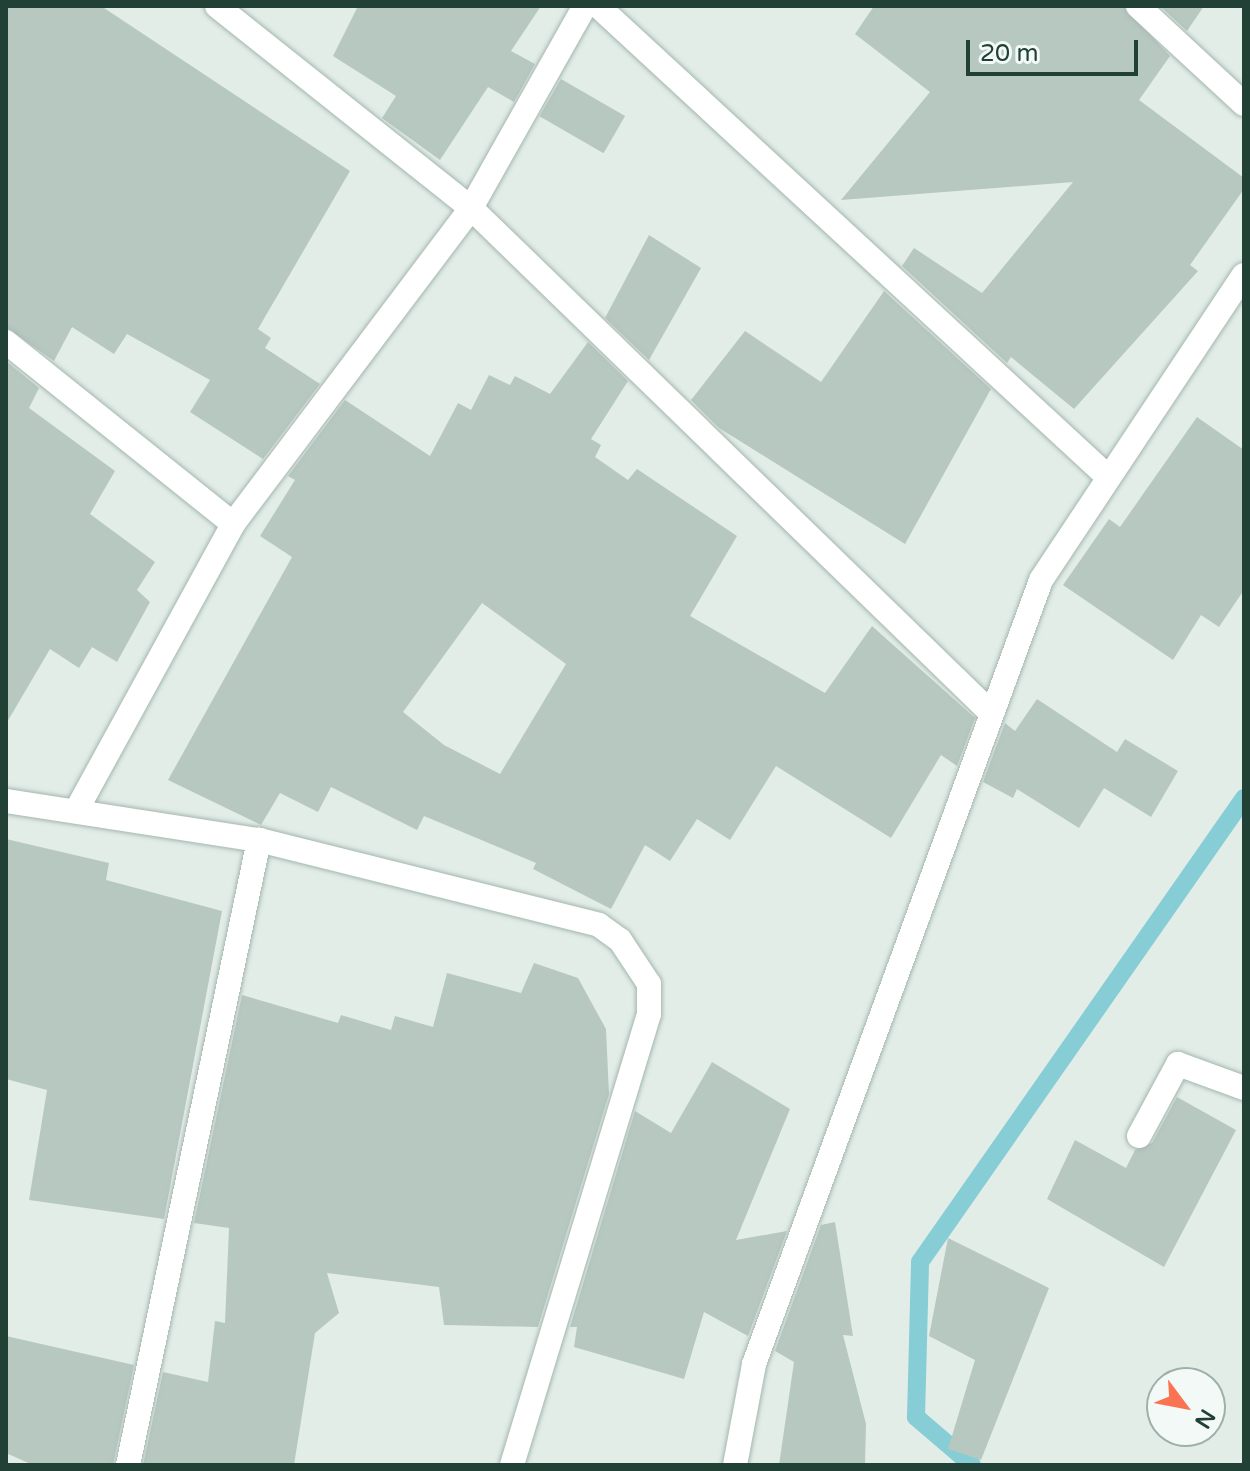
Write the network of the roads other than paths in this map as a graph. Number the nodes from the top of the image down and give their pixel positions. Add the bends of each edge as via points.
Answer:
1 (217, 6) edge
2 (585, 6) edge
3 (598, 6) edge
4 (1138, 6) edge
5 (1244, 104) edge
6 (471, 208) junction
7 (1244, 275) edge
8 (6, 342) edge
9 (1108, 477) junction
10 (233, 524) junction
11 (991, 713) junction
12 (6, 801) edge
13 (76, 811) junction
14 (259, 840) junction
15 (1244, 1088) edge
16 (1139, 1136) dead end
17 (128, 1465) edge
18 (512, 1465) edge
19 (735, 1465) edge

1 - 6 street
2 - 6 street
3 - 9 street
4 - 5 street
6 - 10 street
6 - 11 street
7 - 9 street
8 - 10 street
9 - 11 street via 1041,580
10 - 13 street
11 - 19 street via 754,1364
12 - 13 street
13 - 14 street
14 - 17 street
14 - 18 street via 599,925 620,940 649,984 649,1014
15 - 16 street via 1178,1064

